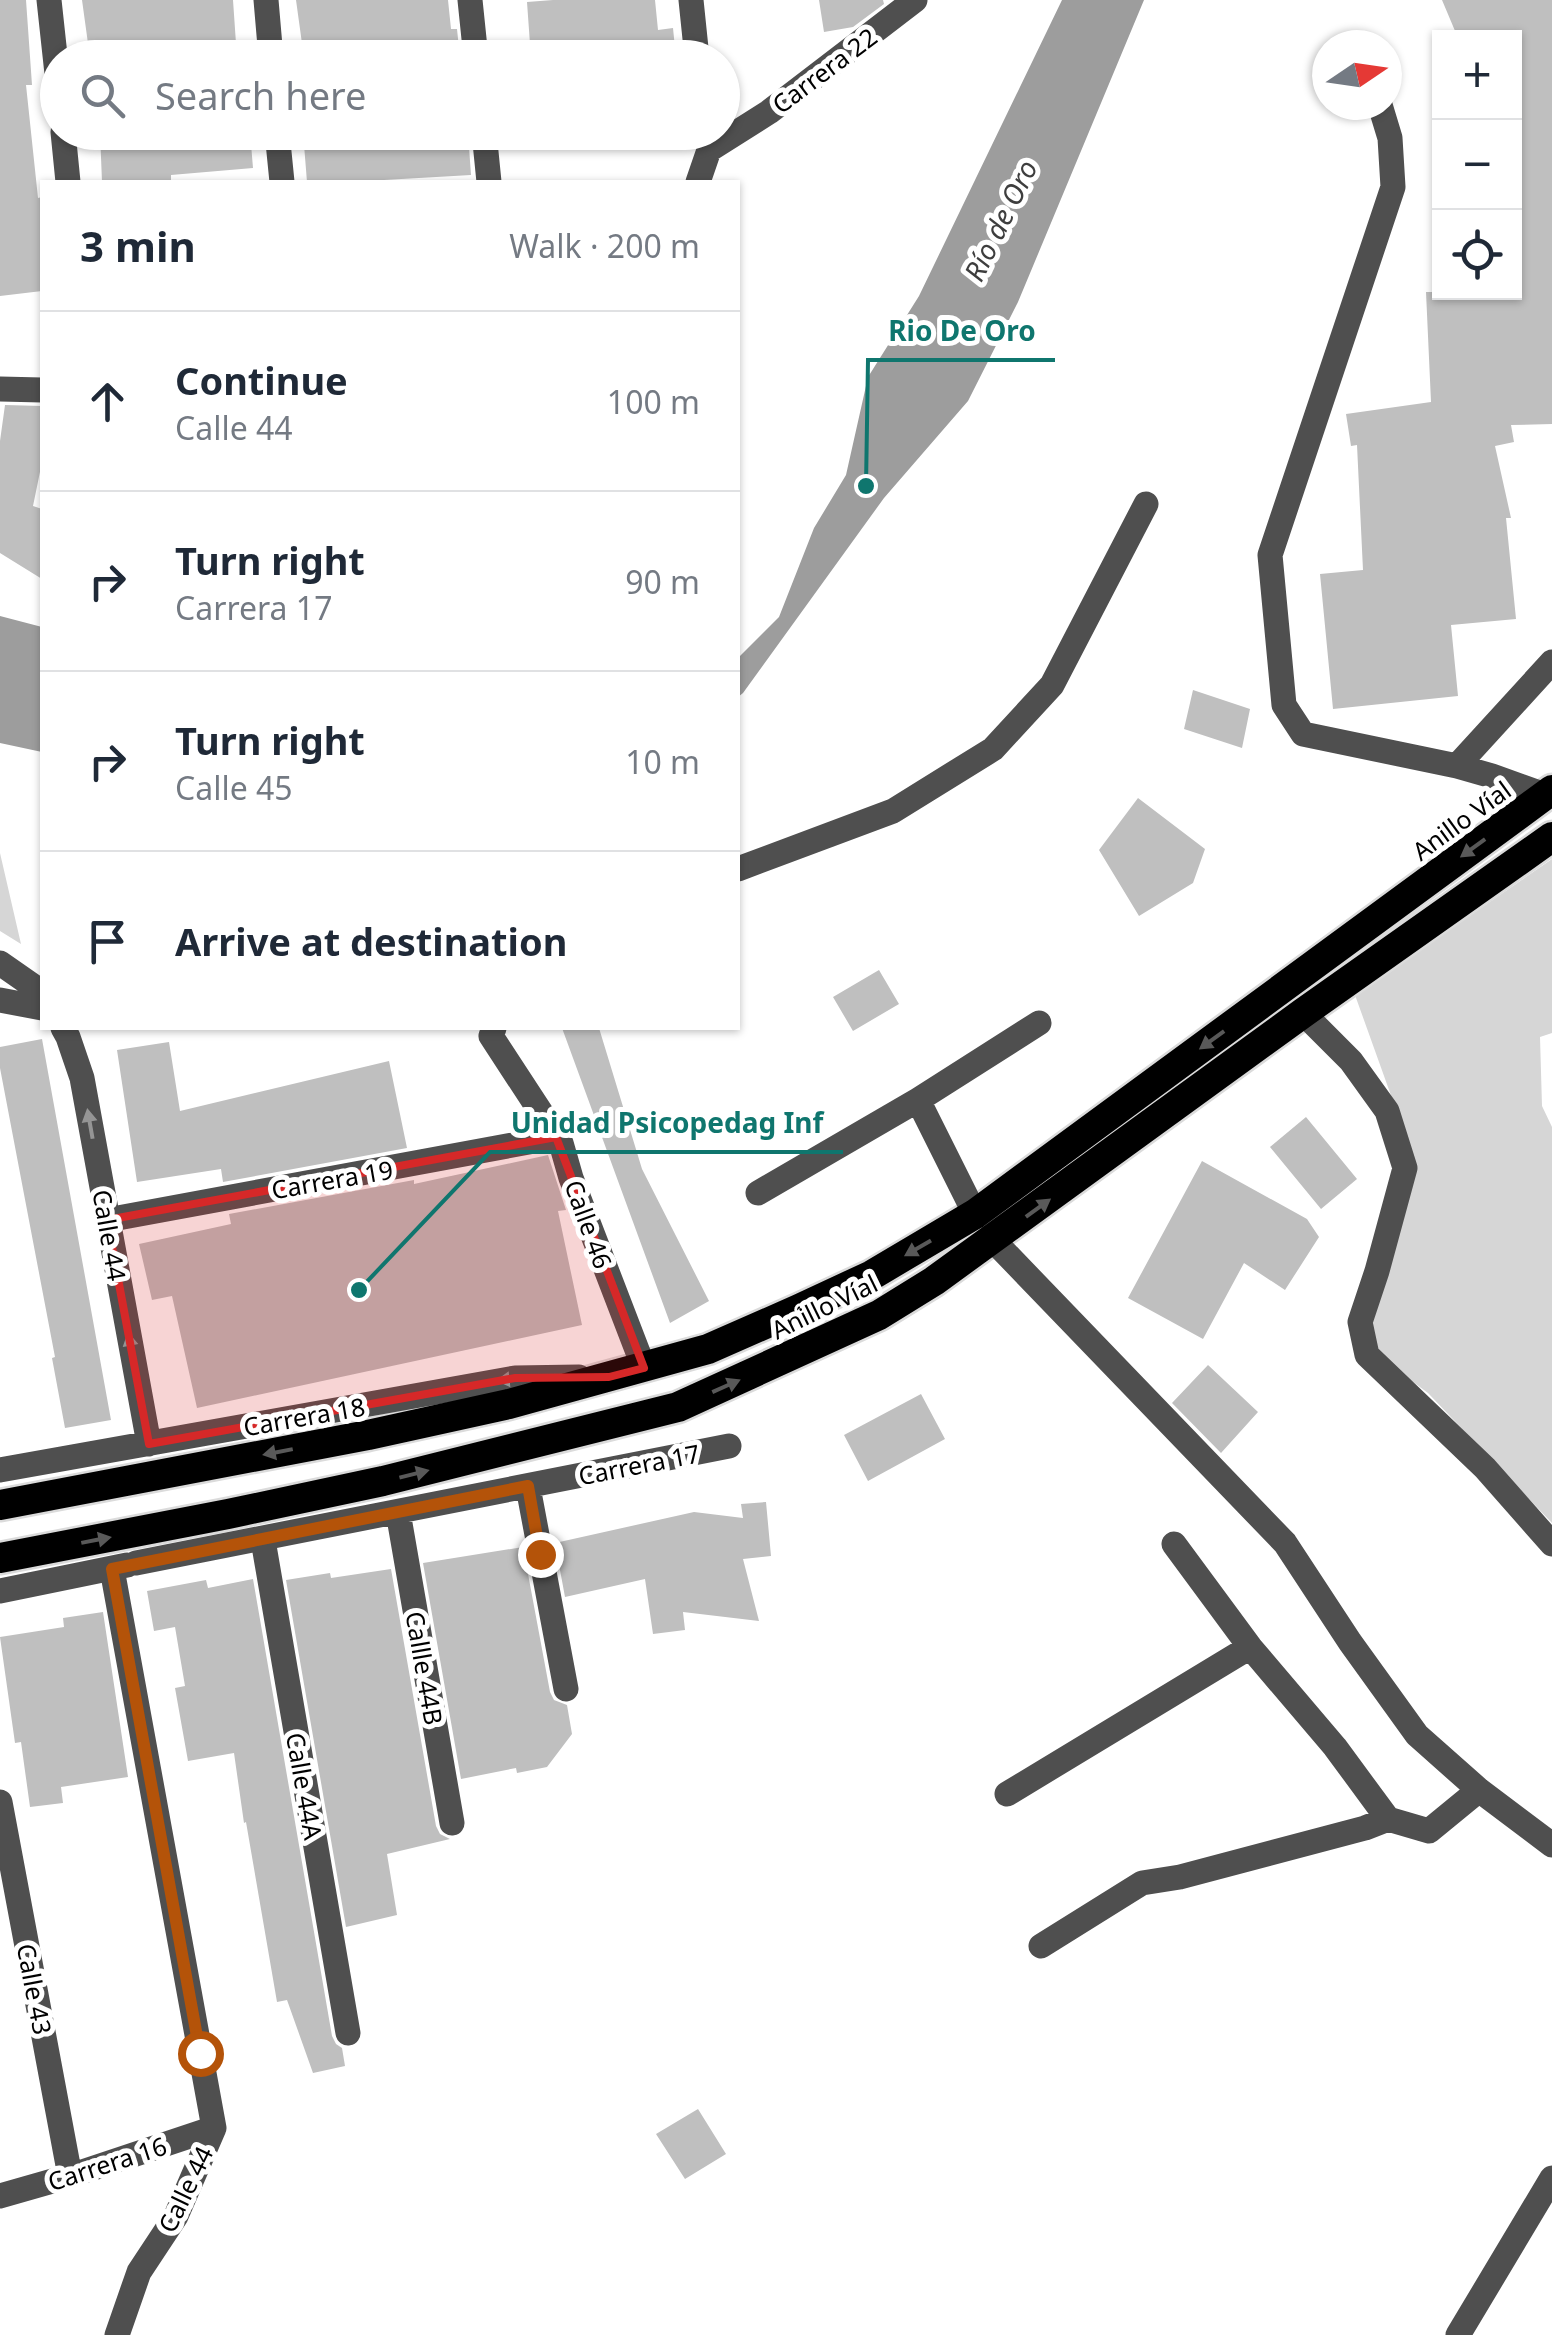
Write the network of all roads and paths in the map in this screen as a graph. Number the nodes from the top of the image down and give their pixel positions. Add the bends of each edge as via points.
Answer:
1 (49, 0) edge
2 (266, 0) edge
3 (470, 0) edge
4 (691, 0) edge
5 (910, 2) edge
6 (53, 40) edge
7 (269, 40) edge
8 (474, 40) edge
9 (695, 40) edge
10 (1385, 120) edge
11 (740, 126) edge
12 (65, 150) edge
13 (279, 150) edge
14 (486, 150) edge
15 (705, 150) edge
16 (68, 180) edge
17 (282, 180) edge
18 (489, 180) edge
19 (698, 180) edge
20 (0, 388) edge
21 (40, 390) edge
22 (1146, 504) dead end
23 (1552, 662) edge
24 (1457, 766) junction
25 (1548, 793) edge
26 (1552, 837) edge
27 (740, 868) edge
28 (0, 963) edge
29 (40, 995) edge
30 (0, 1000) edge
31 (40, 1008) edge
32 (1303, 1013) junction
33 (1039, 1023) dead end
34 (64, 1030) edge
35 (492, 1032) edge
36 (918, 1100) junction
37 (556, 1137) junction
38 (758, 1193) dead end
39 (976, 1214) junction
40 (107, 1220) junction
41 (993, 1240) junction
42 (644, 1368) junction
43 (609, 1377) junction
44 (149, 1444) junction
45 (729, 1446) dead end
46 (0, 1470) edge
47 (528, 1486) junction
48 (0, 1505) edge
49 (398, 1512) junction
50 (228, 1514) junction
51 (262, 1540) junction
52 (1174, 1544) dead end
53 (1552, 1544) edge
54 (0, 1558) edge
55 (124, 1566) junction
56 (0, 1591) edge
57 (1250, 1647) junction
58 (566, 1688) dead end
59 (1478, 1790) junction
60 (1008, 1794) dead end
61 (0, 1802) edge
62 (1388, 1819) junction
63 (452, 1823) dead end
64 (1552, 1845) edge
65 (1041, 1946) dead end
66 (348, 2033) dead end
67 (214, 2128) junction
68 (70, 2176) junction
69 (1552, 2178) edge
70 (0, 2196) edge
71 (117, 2335) edge
72 (1458, 2335) edge

1 - 6 street
2 - 7 street
3 - 8 street
4 - 9 street
5 - 11 street, Carrera 22 via 769,112
10 - 24 street via 1393,186 1270,555 1284,705 1303,734
12 - 16 street
13 - 17 street
14 - 18 street
15 - 19 street, Carrera 22
20 - 21 street
22 - 27 street via 1052,684 993,749 892,811
23 - 24 street
24 - 25 street
25 -> 39 highway, Anillo Víal
26 - 32 highway, Anillo Víal
28 - 29 street
30 - 31 street
41 -> 32 highway, Anillo Víal
32 - 53 street via 1351,1061 1387,1111 1405,1168 1360,1322 1367,1355
33 - 36 street
40 -> 34 street, Calle 44 via 82,1078
35 - 37 street, Calle 46
36 - 38 street
36 - 39 street
37 - 40 street, Carrera 19
37 - 42 street, Calle 46
39 -> 42 highway, Anillo Víal via 782,1317
44 -> 40 street, Calle 44
50 -> 41 highway, Anillo Víal via 678,1406 879,1315
41 - 59 street via 1286,1543 1417,1736
42 - 43 highway, Anillo Víal
43 -> 44 street, Carrera 18 via 515,1378
43 -> 48 highway, Anillo Víal via 368,1435
44 - 46 street, Carrera 18
45 - 47 street, Carrera 17
47 - 49 street, Carrera 17
47 - 58 street
49 - 51 street, Carrera 17
49 - 63 street, Callle 44B
54 -> 50 highway, Anillo Víal
50 - 55 street, Carrera 17
51 - 55 street, Carrera 17
51 - 66 street, Calle 44A
52 - 57 street
55 - 56 street, Carrera 17
55 - 67 street, Calle 44
57 - 60 street
57 - 62 street
59 - 62 street via 1429,1832
59 - 64 street
61 - 68 street, Calle 43
62 - 65 street via 1180,1878 1142,1882
67 - 68 street, Carrera 16
67 - 71 street, Calle 44 via 176,2216 140,2272
68 - 70 street, Carrera 16
69 - 72 street

